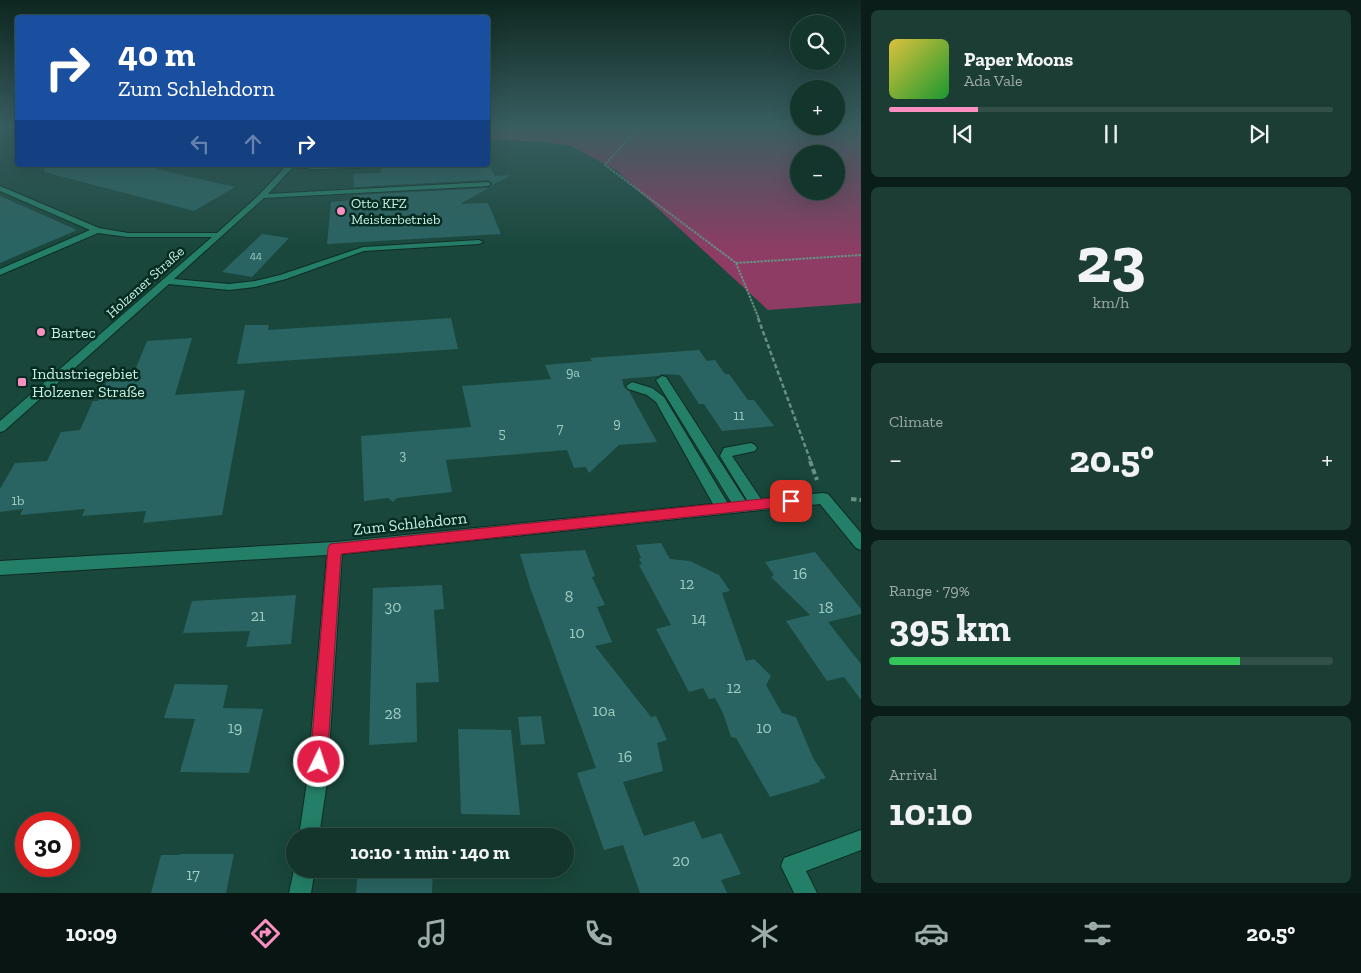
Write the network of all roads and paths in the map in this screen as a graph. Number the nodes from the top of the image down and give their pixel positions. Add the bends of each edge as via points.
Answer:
1 (288, 168) edge
2 (609, 168) edge
3 (488, 184) dead end
4 (0, 188) edge
5 (264, 196) junction
6 (97, 230) junction
7 (220, 235) junction
8 (479, 242) dead end
9 (861, 255) edge
10 (736, 263) junction
11 (0, 272) edge
12 (166, 282) junction
13 (662, 380) dead end
14 (632, 386) dead end
15 (0, 428) edge
16 (750, 448) dead end
17 (823, 498) junction
18 (758, 505) junction
19 (741, 506) junction
20 (723, 508) junction
21 (861, 544) edge
22 (335, 548) junction
23 (0, 568) edge
24 (310, 828) edge
25 (861, 840) edge
26 (302, 878) edge
27 (300, 893) edge
28 (806, 893) edge

1 - 5 street, Holzener Straße
2 - 10 path
3 - 5 street
4 - 6 street
5 - 7 street, Holzener Straße
6 - 7 street via 128,235
6 - 11 street
7 - 12 street, Holzener Straße
8 - 12 street via 363,248 255,284 229,287
9 - 10 path
10 - 17 path
12 - 15 street, Holzener Straße
13 - 19 street
14 - 20 street via 645,389 660,400
16 - 18 street via 728,451 726,456
17 - 18 street, Zum Schlehdorn
17 - 21 street
18 - 19 street, Zum Schlehdorn
19 - 20 street, Zum Schlehdorn
20 - 22 street, Zum Schlehdorn
22 - 23 street, Zum Schlehdorn
22 - 24 street via 317,782
25 - 28 street via 792,866
26 - 27 street

